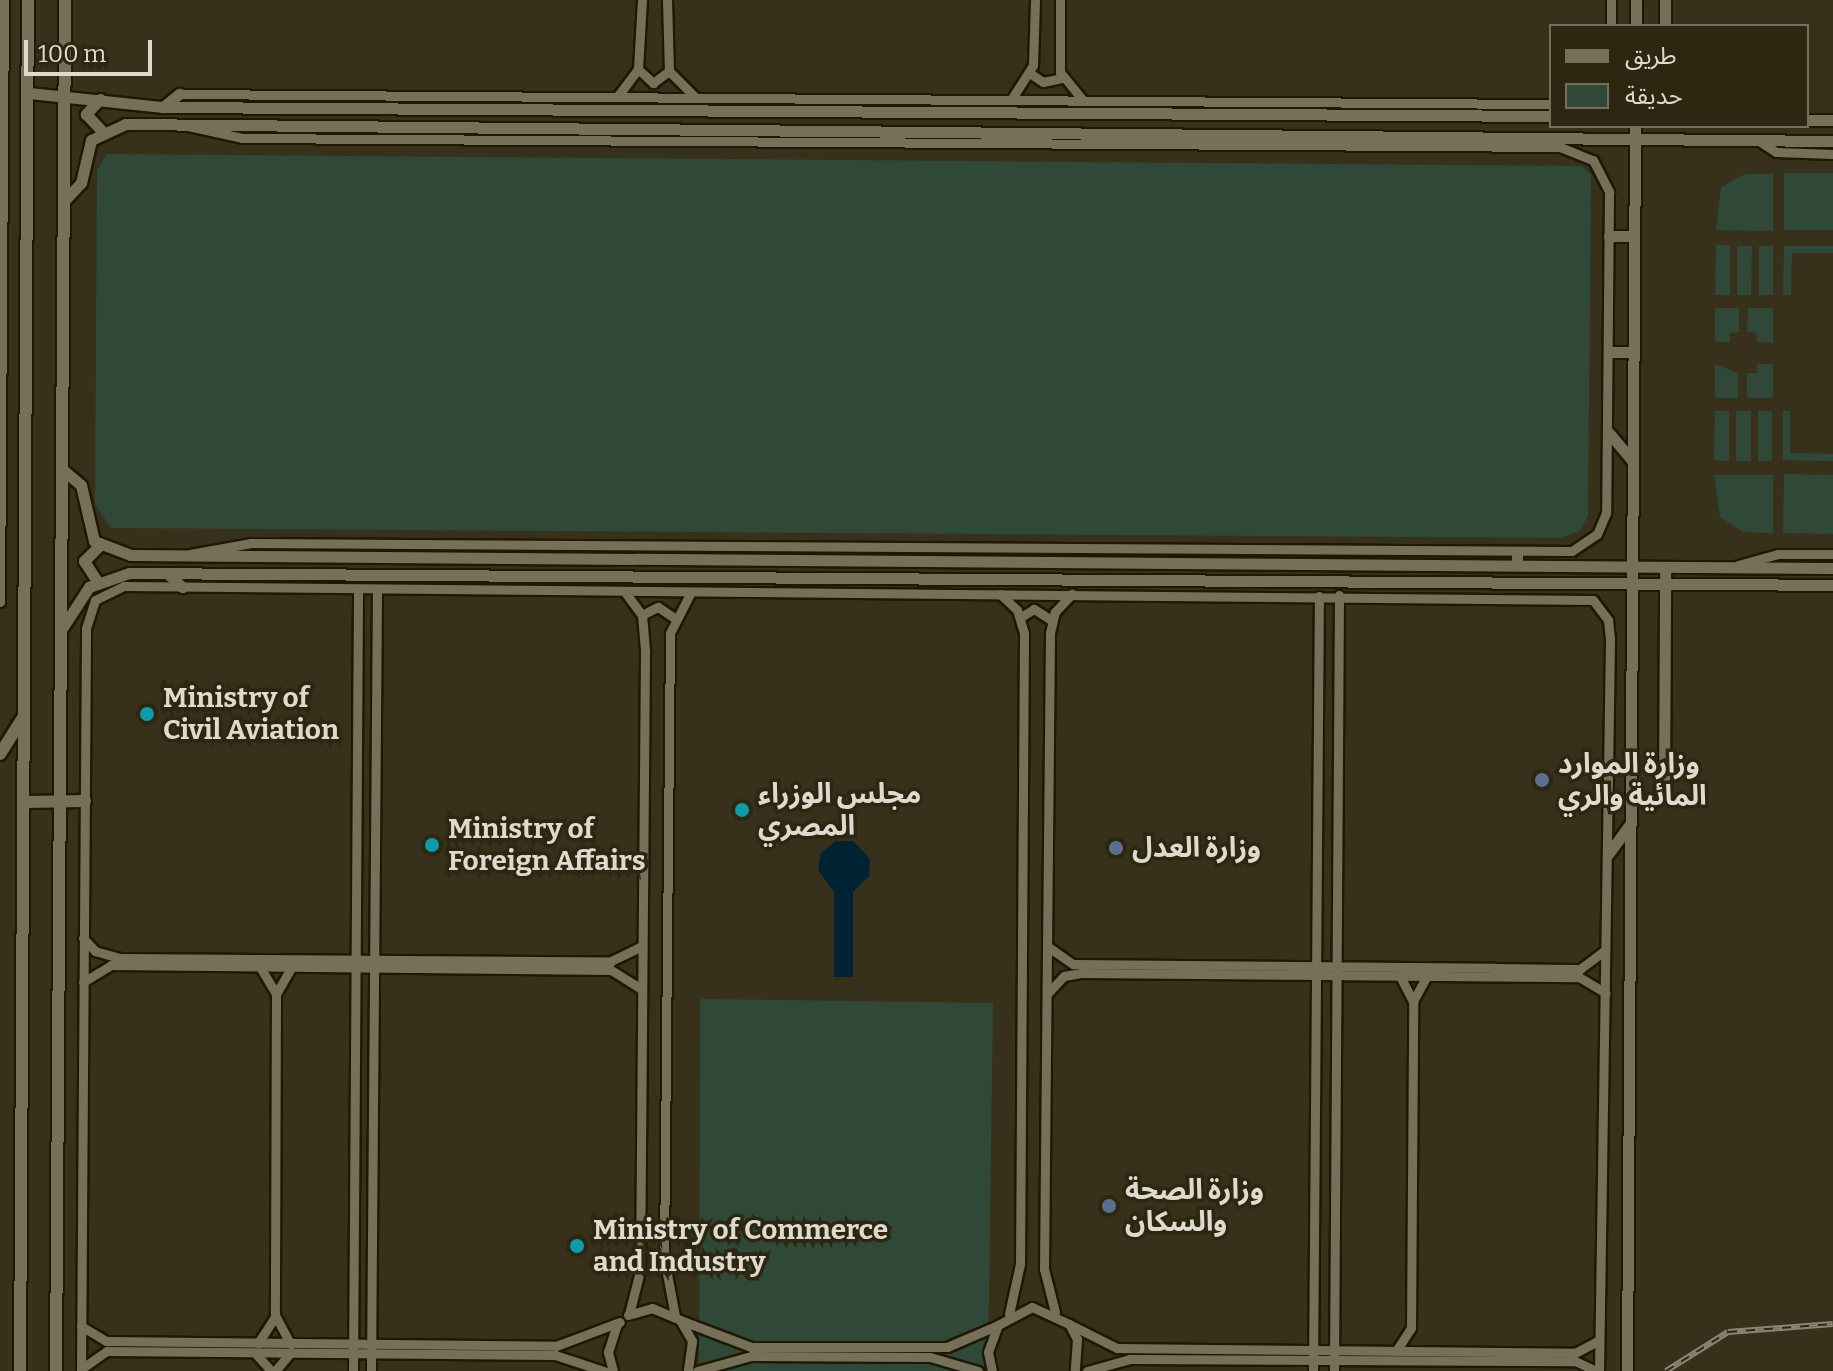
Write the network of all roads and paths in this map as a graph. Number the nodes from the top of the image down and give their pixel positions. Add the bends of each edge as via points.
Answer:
1 (4, 0) edge
2 (28, 0) edge
3 (65, 0) edge
4 (642, 0) edge
5 (667, 0) edge
6 (1035, 0) edge
7 (1060, 0) edge
8 (1611, 0) edge
9 (1636, 0) edge
10 (1665, 0) edge
11 (1611, 24) edge
12 (1636, 24) edge
13 (1665, 24) edge
14 (638, 69) junction
15 (669, 71) junction
16 (1031, 74) junction
17 (1062, 78) junction
18 (29, 93) junction
19 (64, 93) junction
20 (179, 94) joint
21 (449, 96) junction
22 (617, 97) junction
23 (698, 98) junction
24 (100, 99) junction
25 (1011, 100) junction
26 (1085, 100) junction
27 (1549, 104) edge
28 (163, 107) junction
29 (436, 109) junction
30 (1549, 116) edge
31 (1809, 120) edge
32 (1833, 120) edge
33 (185, 124) junction
34 (101, 130) junction
35 (1635, 130) edge
36 (1667, 130) edge
37 (1520, 134) junction
38 (1752, 137) junction
39 (1833, 141) edge
40 (1520, 147) junction
41 (1833, 154) edge
42 (63, 202) junction
43 (1609, 236) junction
44 (1634, 236) junction
45 (1609, 352) junction
46 (1633, 352) junction
47 (1609, 433) junction
48 (1632, 460) junction
49 (63, 470) junction
50 (99, 546) junction
51 (1833, 554) edge
52 (185, 557) junction
53 (1517, 559) junction
54 (993, 562) junction
55 (1631, 567) junction
56 (1665, 567) junction
57 (1729, 568) junction
58 (1833, 568) edge
59 (167, 573) junction
60 (972, 579) junction
61 (993, 579) junction
62 (97, 581) junction
63 (1631, 582) junction
64 (1517, 583) junction
65 (1665, 583) junction
66 (525, 584) junction
67 (1833, 585) edge
68 (182, 587) junction
69 (358, 589) junction
70 (377, 590) junction
71 (625, 592) junction
72 (691, 592) junction
73 (972, 593) junction
74 (1000, 594) junction
75 (1072, 594) junction
76 (1339, 595) junction
77 (1319, 596) junction
78 (1518, 597) junction
79 (0, 602) edge
80 (642, 615) junction
81 (673, 617) junction
82 (1021, 617) junction
83 (1051, 620) junction
84 (62, 631) junction
85 (24, 716) junction
86 (0, 754) edge
87 (1664, 792) dead end
88 (85, 801) junction
89 (24, 802) junction
90 (60, 802) junction
91 (1631, 822) junction
92 (1609, 853) junction
93 (83, 938) junction
94 (642, 946) junction
95 (1047, 946) junction
96 (1607, 947) junction
97 (355, 964) junction
98 (373, 964) junction
99 (260, 967) junction
100 (291, 968) junction
101 (1317, 970) junction
102 (1335, 970) junction
103 (1400, 976) junction
104 (1427, 976) junction
105 (83, 982) junction
106 (642, 989) junction
107 (1606, 993) junction
108 (276, 994) junction
109 (1047, 994) junction
110 (1413, 1001) junction
111 (1055, 1312) junction
112 (629, 1314) junction
113 (1009, 1314) junction
114 (275, 1315) junction
115 (678, 1318) junction
116 (620, 1322) junction
117 (1069, 1324) junction
118 (998, 1325) junction
119 (81, 1326) junction
120 (1411, 1328) junction
121 (1598, 1341) junction
122 (256, 1348) junction
123 (291, 1348) junction
124 (353, 1349) junction
125 (371, 1349) junction
126 (1396, 1356) junction
127 (1425, 1356) junction
128 (1313, 1361) edge
129 (1334, 1361) edge
130 (81, 1370) edge
131 (20, 1371) edge
132 (56, 1371) edge
133 (273, 1371) edge
134 (353, 1371) edge
135 (371, 1371) edge
136 (604, 1371) edge
137 (613, 1371) edge
138 (688, 1371) edge
139 (697, 1371) edge
140 (978, 1371) edge
141 (992, 1371) edge
142 (1075, 1371) edge
143 (1087, 1371) edge
144 (1404, 1371) edge
145 (1416, 1371) edge
146 (1598, 1371) edge
147 (1627, 1371) edge

1 - 79 street
2 - 18 main road
3 - 19 main road
4 - 14 street
5 - 15 street
6 - 16 street
7 - 17 street
8 - 11 street
9 - 12 street
10 - 13 street
14 - 15 street via 653,83
14 - 22 street
15 - 23 street
16 - 17 street via 1043,82
16 - 25 street
17 - 26 street
18 - 19 street
18 - 85 main road
19 - 24 street
19 - 42 main road
20 - 21 street
20 - 28 street
21 - 22 street
21 - 29 street
22 - 23 street
23 - 25 street
24 - 28 street
24 - 34 street via 86,114
25 - 26 street
26 - 27 street
28 - 29 street
29 - 30 street
31 - 32 street
33 - 34 street
33 - 37 street
33 - 40 street via 242,138
34 - 42 street via 87,148 81,183
35 - 36 street
35 - 37 street
35 - 44 street
36 - 38 street
37 - 40 street
38 - 39 street
38 - 41 street via 1776,152
40 - 43 street via 1568,147 1593,160 1608,185
42 - 49 main road
43 - 44 street
43 - 45 street
44 - 46 street
45 - 46 street
45 - 47 street
46 - 48 street
47 - 48 street
47 - 53 street via 1606,513 1597,534 1572,551
48 - 55 street
49 - 50 street via 81,485 85,527
49 - 84 main road
50 - 52 street via 122,555
50 - 62 street via 83,565
51 - 57 street via 1778,554
52 - 53 street via 251,543
52 - 54 street
53 - 54 street
53 - 55 street
54 - 61 street
55 - 56 street
55 - 63 street
56 - 57 street
56 - 65 street
57 - 58 street
59 - 62 street
59 - 66 street
59 - 68 street
60 - 61 street
60 - 66 street
60 - 73 street
61 - 64 street
62 - 84 street via 71,607
63 - 64 street
63 - 65 street
63 - 91 street
64 - 78 street
65 - 67 street
65 - 87 street
66 - 70 street
66 - 71 street
68 - 69 street
68 - 88 street via 111,588 90,608
69 - 70 street
69 - 97 street
70 - 98 street
71 - 72 street
71 - 80 street
72 - 73 street
72 - 81 street
73 - 74 street
74 - 75 street
74 - 82 street
75 - 77 street
75 - 83 street
76 - 77 street
76 - 78 street
76 - 102 street
77 - 101 street
78 - 92 street via 1587,598 1608,620
80 - 81 street via 658,607
80 - 94 street
81 - 115 street via 664,1258
82 - 83 street via 1040,610
82 - 113 street via 1020,1264
83 - 95 street
84 - 90 main road
85 - 86 main road
85 - 89 main road
88 - 90 main road
88 - 93 street
89 - 90 main road
89 - 131 main road
90 - 132 main road
91 - 92 street
91 - 147 street
92 - 96 street
93 - 97 street via 111,957
93 - 105 street
94 - 98 street via 611,961
94 - 106 street
95 - 101 street via 1073,964
95 - 109 street
96 - 102 street via 1580,969
96 - 107 street
97 - 98 street
97 - 100 street
97 - 124 street
98 - 106 street via 611,970
98 - 125 street
99 - 100 street
99 - 105 street via 111,965
99 - 108 street
100 - 108 street
101 - 102 street
101 - 109 street via 1072,974
101 - 128 street
102 - 103 street
102 - 129 street
103 - 104 street
103 - 110 street
104 - 107 street via 1579,977
104 - 110 street
105 - 119 street
106 - 112 street via 640,1271
107 - 121 street
108 - 114 street
109 - 111 street via 1044,1269
110 - 120 street
111 - 113 street via 1032,1307
111 - 117 street
112 - 115 street via 652,1308
112 - 116 street
113 - 118 street
114 - 122 street
114 - 123 street
115 - 118 street via 751,1347 947,1347
115 - 138 street via 692,1341
116 - 125 street via 556,1346
116 - 137 street via 609,1341
117 - 128 street via 1117,1348
117 - 142 street via 1077,1339
118 - 141 street via 988,1352
119 - 122 street via 106,1341
119 - 130 street
120 - 126 street
120 - 127 street
121 - 127 street via 1575,1353
121 - 146 street
122 - 123 street
122 - 130 street via 107,1351
122 - 133 street
123 - 124 street
123 - 133 street
124 - 125 street
124 - 134 street
125 - 135 street
125 - 136 street via 561,1356
126 - 127 street
126 - 129 street
126 - 144 street
127 - 145 street
127 - 146 street via 1575,1361
128 - 129 street
128 - 143 street via 1119,1359
139 - 140 street via 751,1356 930,1357

